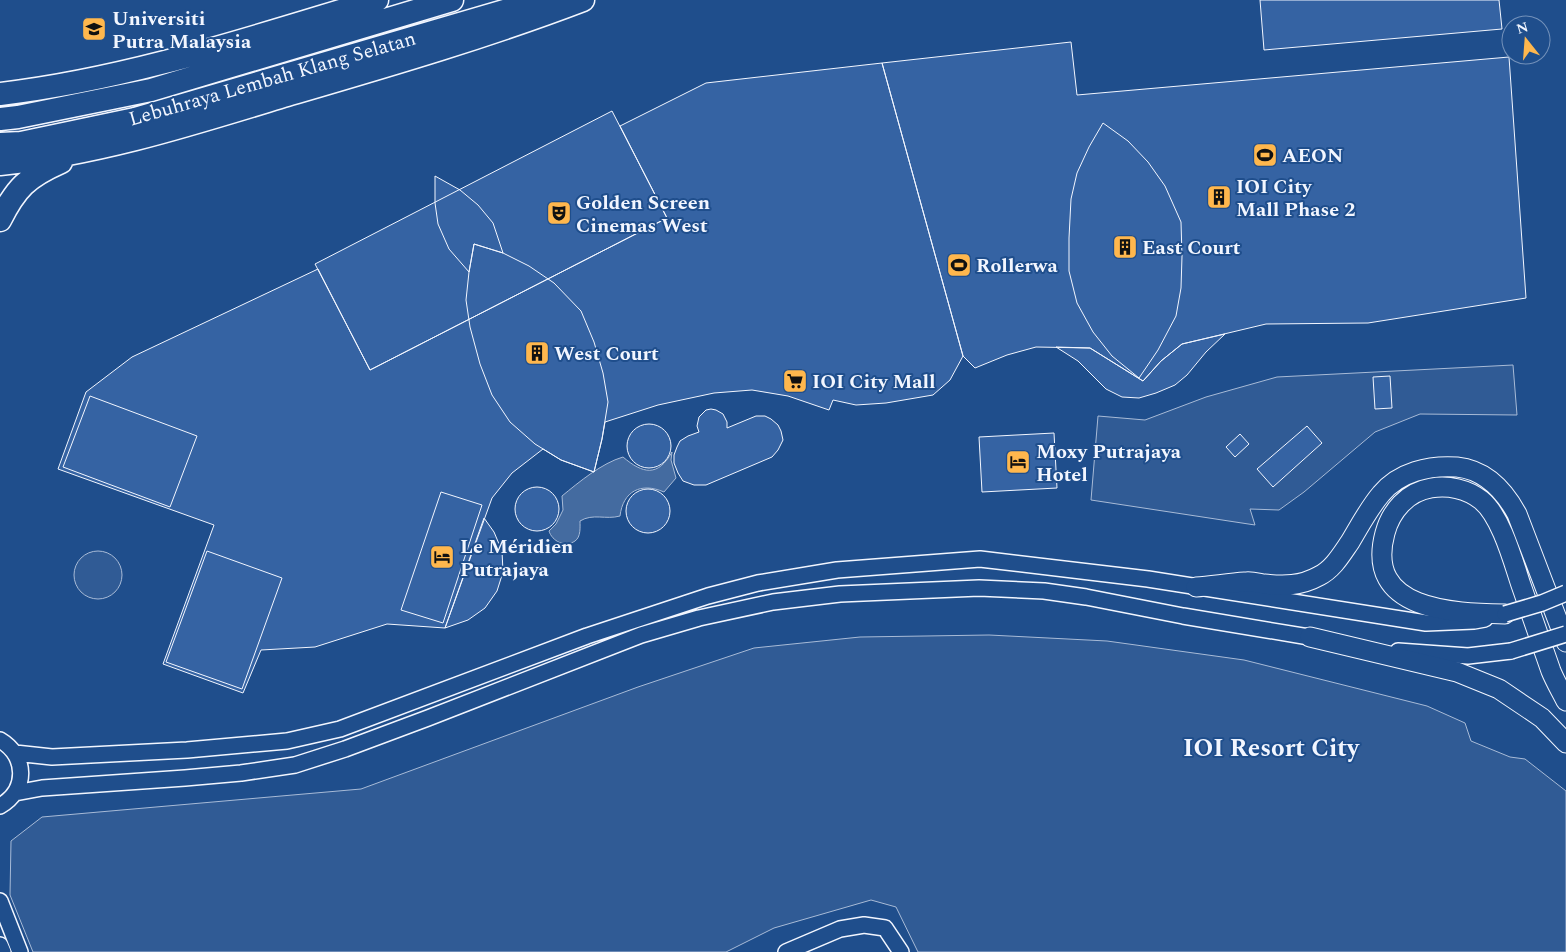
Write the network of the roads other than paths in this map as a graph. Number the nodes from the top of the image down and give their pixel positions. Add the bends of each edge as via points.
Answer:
1 (377, 0) edge
2 (452, 0) edge
3 (542, 0) edge
4 (583, 0) edge
5 (0, 94) edge
6 (0, 118) edge
7 (0, 144) edge
8 (84, 151) junction
9 (0, 164) edge
10 (0, 220) edge
11 (1196, 587) junction
12 (1566, 593) edge
13 (1505, 614) junction
14 (1566, 634) edge
15 (1310, 637) junction
16 (1566, 642) edge
17 (1566, 702) edge
18 (0, 740) edge
19 (1566, 742) edge
20 (15, 753) junction
21 (15, 794) junction
22 (0, 806) edge
23 (0, 900) edge
24 (0, 945) edge
25 (3, 952) edge
26 (20, 952) edge
27 (786, 952) edge
28 (901, 952) edge

1 - 5 highway via 151,67 32,91
2 - 6 highway, Lebuhraya Lembah Klang Selatan via 151,90
3 - 7 highway, Lebuhraya Lembah Klang Selatan via 135,119 21,143
4 - 8 highway via 424,55 169,131
8 - 9 highway
8 - 10 highway via 29,180 17,190
11 - 13 street via 1426,623 1474,621
11 - 16 main road via 1247,582 1284,586 1321,576 1336,563 1381,494 1393,484 1424,468 1464,468 1495,484 1508,498
11 - 20 street via 980,559 837,570 758,583 708,596 587,636 340,729 287,741 52,757
12 - 13 street, bridge
13 - 17 main road via 1438,610 1421,605 1395,589 1382,560 1383,543 1395,511 1408,498 1424,489 1442,486 1463,490 1482,500 1496,520 1511,554 1552,673
14 - 15 street, bridge via 1512,651 1468,656 1386,650
15 - 19 main road via 1457,672 1491,685 1542,718
15 - 21 street via 1086,597 1027,590 979,588 850,594 782,601 699,618 640,635 428,718 295,765 242,773 42,788
18 - 20 street
20 - 21 street via 21,774
21 - 22 street
23 - 26 street
24 - 25 street
27 - 28 street via 840,929 864,925 885,928

